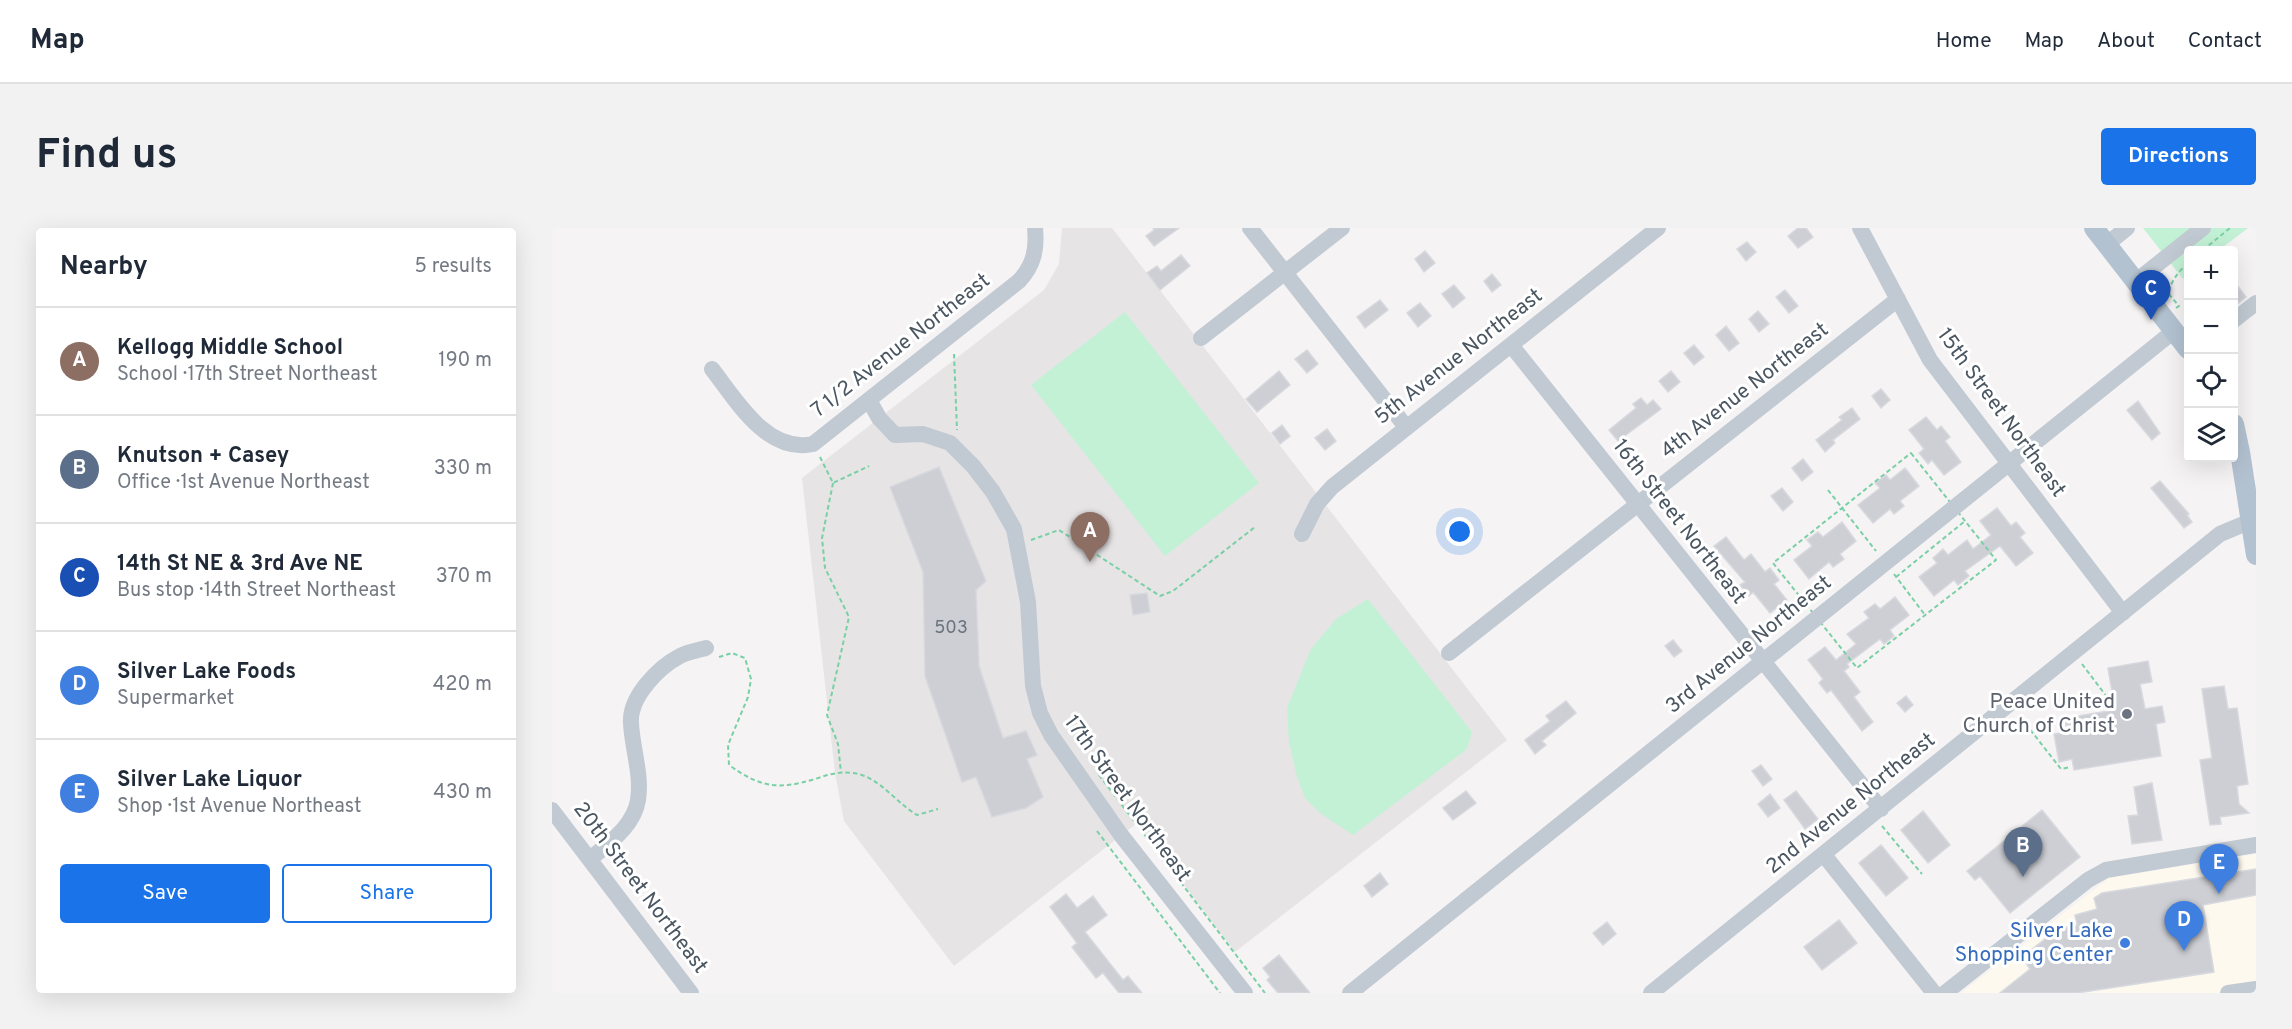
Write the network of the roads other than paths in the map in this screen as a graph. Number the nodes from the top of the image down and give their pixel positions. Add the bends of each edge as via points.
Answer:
1 (1035, 228) edge
2 (1250, 228) edge
3 (1342, 228) edge
4 (1658, 228) edge
5 (1860, 228) edge
6 (2094, 228) edge
7 (2127, 228) edge
8 (2203, 228) edge
9 (2106, 245) junction
10 (1285, 273) junction
11 (2135, 282) junction
12 (1898, 299) junction
13 (2256, 303) edge
14 (2238, 317) edge
15 (2174, 331) junction
16 (1201, 338) dead end
17 (1511, 345) junction
18 (2184, 345) edge
19 (712, 369) dead end
20 (869, 400) junction
21 (1406, 427) junction
22 (2238, 448) edge
23 (2008, 464) junction
24 (1637, 505) junction
25 (2250, 521) junction
26 (1302, 534) dead end
27 (2256, 555) edge
28 (2123, 613) junction
29 (713, 652) road end
30 (1449, 653) dead end
31 (1762, 663) junction
32 (1881, 809) junction
33 (552, 810) edge
34 (2256, 845) edge
35 (1824, 855) junction
36 (590, 859) junction
37 (2256, 989) edge
38 (692, 993) edge
39 (1245, 993) edge
40 (1350, 993) edge
41 (1651, 993) edge
42 (1934, 993) edge
43 (1945, 993) edge
44 (2228, 993) edge

1 - 20 street, 7 1/2 Avenue Northeast via 1032,265 1019,281
2 - 10 street
3 - 10 street
4 - 17 street, 5th Avenue Northeast
5 - 12 street, 15th Street Northeast
6 - 9 main road
7 - 9 street
8 - 11 street
9 - 11 main road
10 - 16 street
10 - 21 street
11 - 15 main road
12 - 23 street, 15th Street Northeast via 1930,360
12 - 24 street, 4th Avenue Northeast
13 - 14 street
15 - 18 main road
15 - 23 street, 3rd Avenue Northeast
17 - 21 street, 5th Avenue Northeast
17 - 24 street, 16th Street Northeast
19 - 20 street, 7 1/2 Avenue Northeast via 764,430 790,444 813,444
20 - 39 street, 17th Street Northeast via 895,435 923,434 950,443 993,492 1014,529 1028,602 1033,686 1047,727 1099,805
21 - 26 street, 5th Avenue Northeast via 1332,487 1317,504
22 - 25 main road
23 - 28 street, 15th Street Northeast
23 - 31 street, 3rd Avenue Northeast
24 - 30 street, 4th Avenue Northeast
24 - 31 street, 16th Street Northeast
25 - 27 main road
25 - 28 street, 2nd Avenue Northeast via 2220,534
28 - 32 street, 2nd Avenue Northeast
29 - 36 street via 680,656 640,691 630,720 639,779 638,801 630,820 616,837
31 - 32 street, 16th Street Northeast
31 - 40 street, 3rd Avenue Northeast
32 - 35 street, 2nd Avenue Northeast
33 - 36 street, 20th Street Northeast
34 - 43 street via 2106,870
35 - 41 street, 2nd Avenue Northeast
35 - 42 street
36 - 38 street, 20th Street Northeast
37 - 44 street

